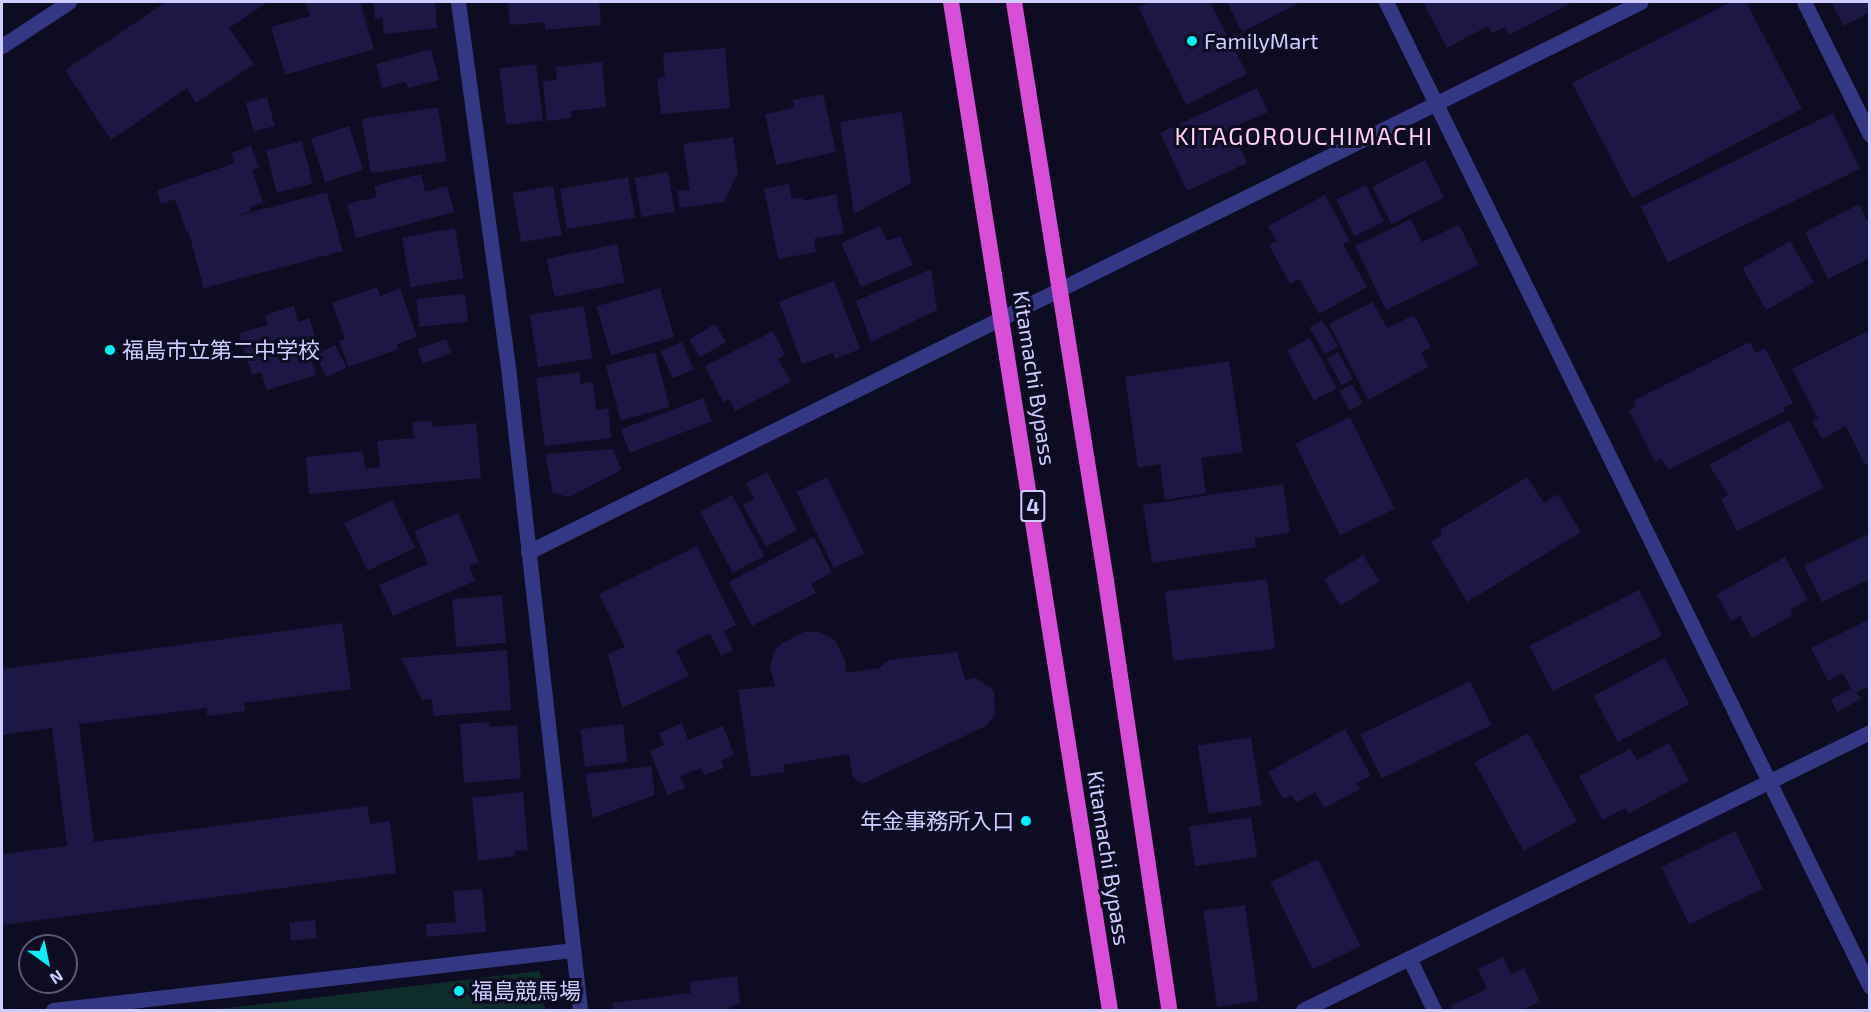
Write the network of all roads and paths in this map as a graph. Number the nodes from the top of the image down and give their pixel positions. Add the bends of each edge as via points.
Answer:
1 (69, 2) edge
2 (458, 2) edge
3 (951, 2) edge
4 (1014, 2) edge
5 (1386, 2) edge
6 (1641, 2) edge
7 (1804, 2) edge
8 (2, 46) edge
9 (1435, 102) junction
10 (1869, 135) edge
11 (1060, 288) junction
12 (1003, 316) junction
13 (528, 552) junction
14 (1869, 732) edge
15 (1768, 781) junction
16 (572, 950) junction
17 (1410, 960) junction
18 (1869, 987) edge
19 (53, 1011) edge
20 (580, 1011) edge
21 (1110, 1011) edge
22 (1169, 1011) edge
23 (1303, 1011) edge
24 (1434, 1011) edge

1 - 8 street
2 - 13 street via 509,376
3 - 12 highway, Kitamachi Bypass / 4
4 - 11 highway, Kitamachi Bypass
5 - 9 street
6 - 9 street
7 - 10 street
9 - 11 street
9 - 15 street
11 - 12 street
11 - 22 highway, Kitamachi Bypass
12 - 13 street
12 - 21 highway, Kitamachi Bypass / 4
13 - 16 street
14 - 15 street
15 - 17 street
15 - 18 street
16 - 19 street
16 - 20 street
17 - 23 street
17 - 24 street

